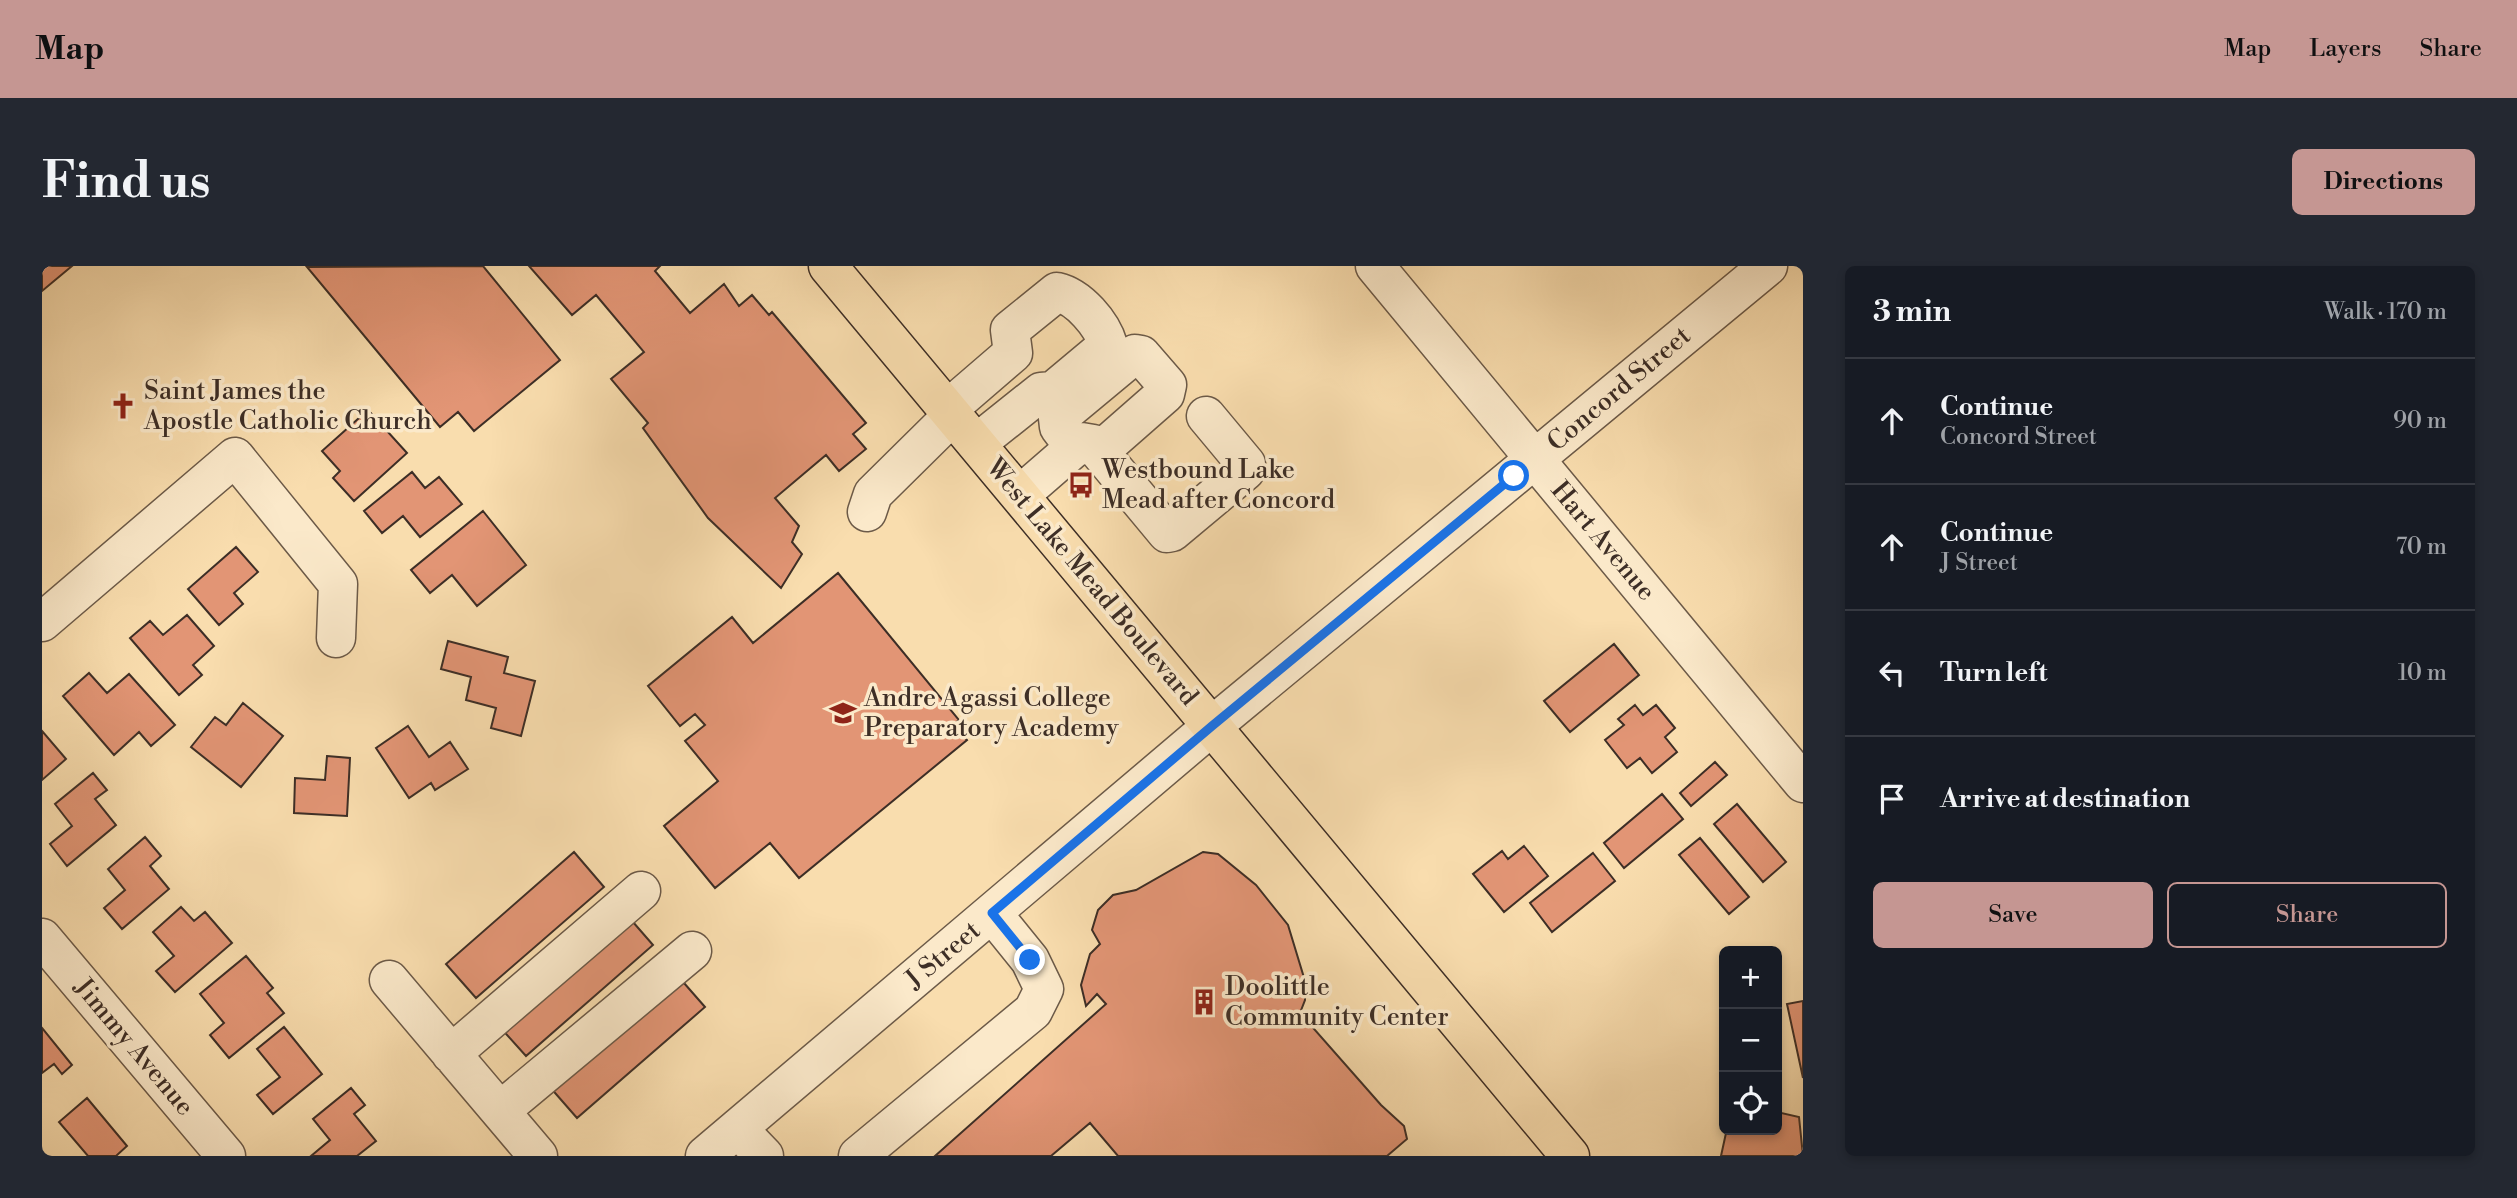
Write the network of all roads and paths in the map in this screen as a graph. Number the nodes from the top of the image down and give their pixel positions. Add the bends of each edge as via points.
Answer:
1 (828, 266) edge
2 (1376, 266) edge
3 (1768, 266) edge
4 (951, 412) junction
5 (1206, 415) dead end
6 (977, 443) junction
7 (1535, 458) junction
8 (1020, 495) junction
9 (867, 512) dead end
10 (42, 622) edge
11 (336, 638) dead end
12 (1212, 726) junction
13 (1803, 783) edge
14 (641, 891) dead end
15 (992, 913) junction
16 (42, 939) edge
17 (692, 951) dead end
18 (389, 980) dead end
19 (452, 1054) junction
20 (500, 1111) junction
21 (738, 1129) junction
22 (1557, 1152) edge
23 (226, 1156) edge
24 (538, 1156) edge
25 (705, 1156) edge
26 (764, 1156) edge
27 (858, 1156) edge

1 - 4 main road, West Lake Mead Boulevard
2 - 7 street, Hart Avenue
3 - 7 street, Concord Street
4 - 6 main road, West Lake Mead Boulevard
4 - 6 street via 1013,354 1010,330 1057,292 1072,295 1105,334 1108,345 1053,391 1041,392
4 - 9 street via 873,494
5 - 8 street via 1246,464 1245,471 1172,532 1167,533 1087,449
6 - 8 main road, West Lake Mead Boulevard
7 - 12 street, Concord Street
7 - 13 street, Hart Avenue
8 - 12 main road, West Lake Mead Boulevard
10 - 11 street via 235,457 338,584
12 - 15 street, J Street
12 - 22 main road, West Lake Mead Boulevard
14 - 19 street
15 - 21 street, J Street
15 - 27 street via 1030,960 1044,989 1033,1011
16 - 23 street, Jimmy Avenue
17 - 20 street
18 - 19 street
19 - 20 street
20 - 24 street
21 - 25 street, J Street
21 - 26 street

